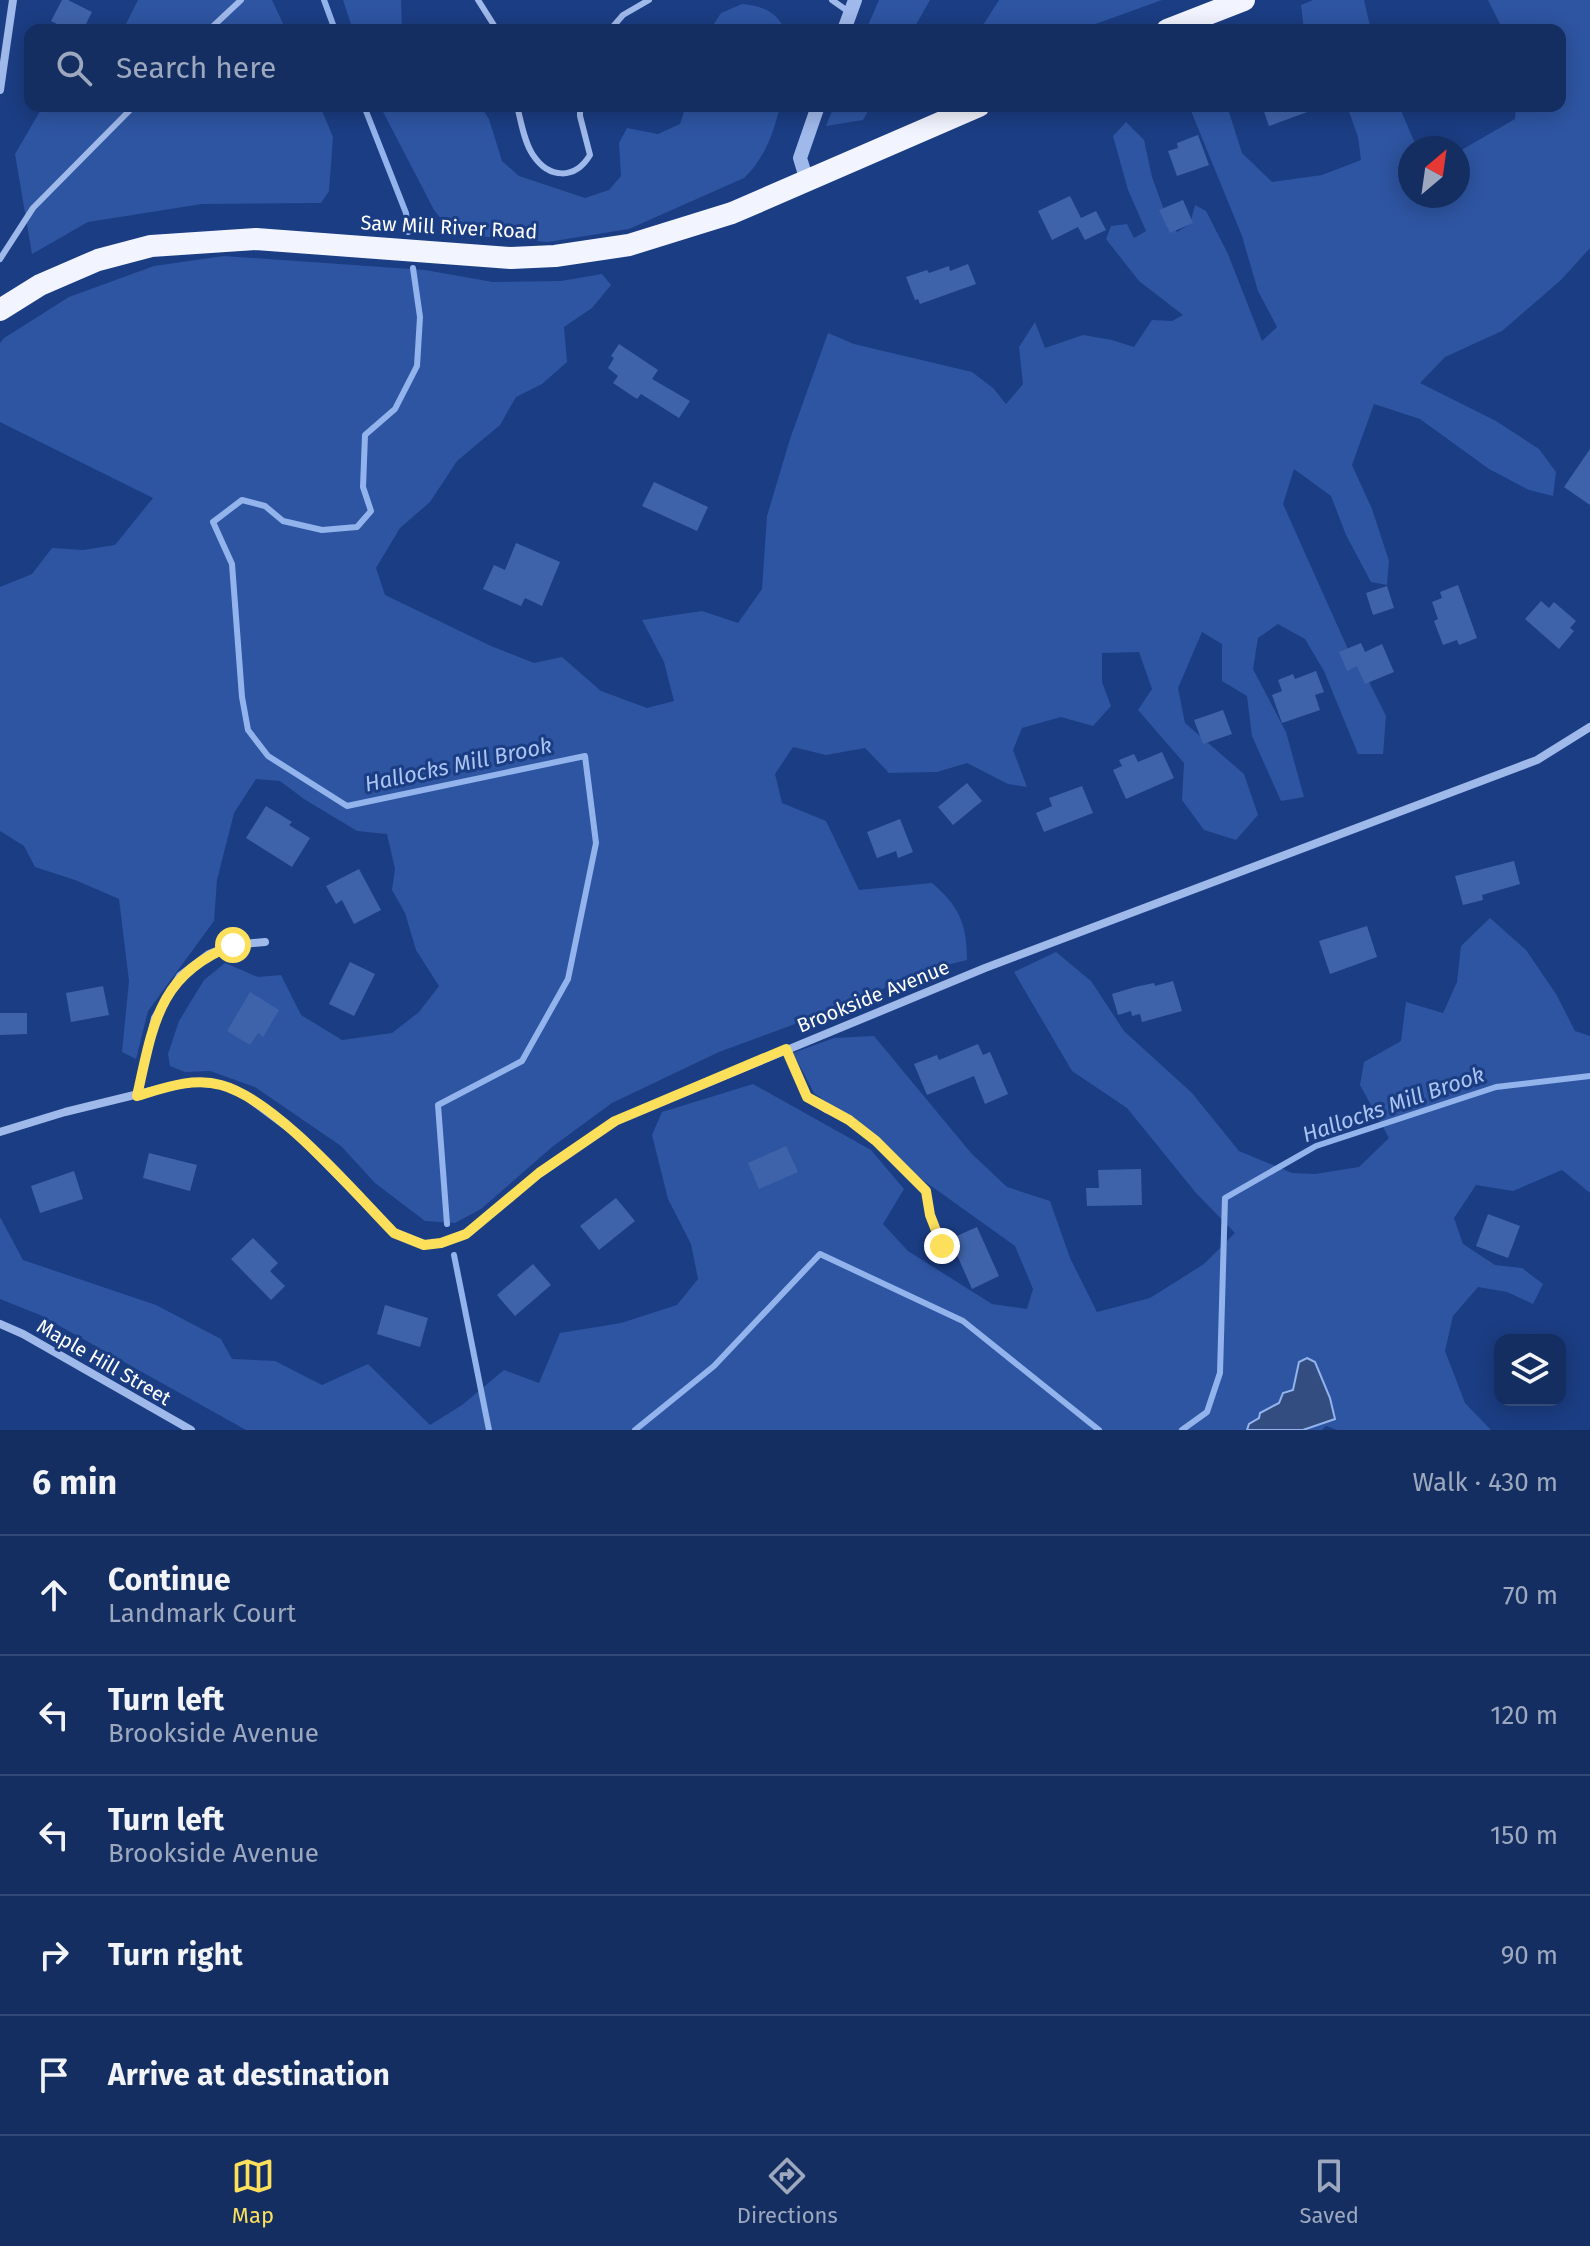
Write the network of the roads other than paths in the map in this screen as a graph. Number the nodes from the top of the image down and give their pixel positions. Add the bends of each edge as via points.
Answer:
1 (13, 0) edge
2 (241, 0) edge
3 (478, 0) edge
4 (649, 0) edge
5 (832, 0) edge
6 (1244, 0) edge
7 (852, 6) edge
8 (215, 24) edge
9 (493, 24) edge
10 (615, 24) edge
11 (1182, 24) edge
12 (0, 90) edge
13 (128, 112) edge
14 (519, 112) edge
15 (580, 112) edge
16 (816, 112) edge
17 (965, 112) edge
18 (807, 181) junction
19 (0, 259) edge
20 (0, 310) edge
21 (1590, 727) edge
22 (265, 942) dead end
23 (786, 1049) junction
24 (137, 1096) junction
25 (0, 1132) edge
26 (942, 1246) dead end
27 (0, 1324) edge
28 (191, 1430) edge

1 - 12 street
2 - 8 lane
3 - 9 lane
4 - 10 lane
5 - 7 lane
6 - 11 highway
13 - 19 lane via 33,208
14 - 15 lane via 533,155 548,170 567,175 583,167 590,155
16 - 18 street via 800,158
17 - 18 highway, Saw Mill River Road
18 - 20 highway, Saw Mill River Road via 680,230 629,245 555,256 511,258 256,239 151,246 98,260 40,285
21 - 23 street, Brookside Avenue via 1537,760 985,968
22 - 24 street via 209,954 180,976 155,1018
23 - 24 street, Brookside Avenue via 615,1121 539,1173 466,1234 424,1245 394,1233 298,1135 246,1096 222,1085 196,1082
23 - 26 lane via 807,1097 876,1141 926,1191
24 - 25 street, Brookside Avenue
27 - 28 street, Maple Hill Street

